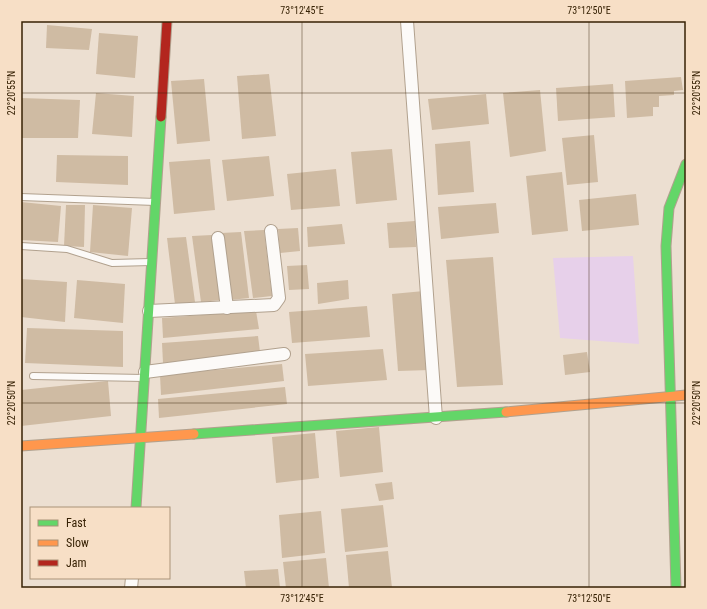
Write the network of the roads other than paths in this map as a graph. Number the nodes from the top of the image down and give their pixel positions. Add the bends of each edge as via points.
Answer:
1 (168, 21) edge
2 (407, 21) edge
3 (686, 164) edge
4 (21, 197) edge
5 (156, 202) junction
6 (271, 231) dead end
7 (218, 238) dead end
8 (21, 246) edge
9 (152, 262) junction
10 (227, 308) junction
11 (149, 311) junction
12 (284, 354) dead end
13 (145, 375) junction
14 (33, 376) dead end
15 (686, 395) edge
16 (670, 396) junction
17 (436, 418) junction
18 (140, 437) junction
19 (21, 446) edge
20 (136, 507) edge
21 (676, 588) edge

1 - 5 street
2 - 17 street
3 - 16 street via 669,208 667,231
4 - 5 lane
5 - 9 street
6 - 10 street via 278,302 269,306
7 - 10 street
8 - 9 lane via 66,249 112,263
9 - 11 street
10 - 11 street
11 - 13 street
12 - 13 street
13 - 14 lane
13 - 18 street
15 - 16 street
16 - 17 street
16 - 21 street
17 - 18 street
18 - 19 street
18 - 20 street

